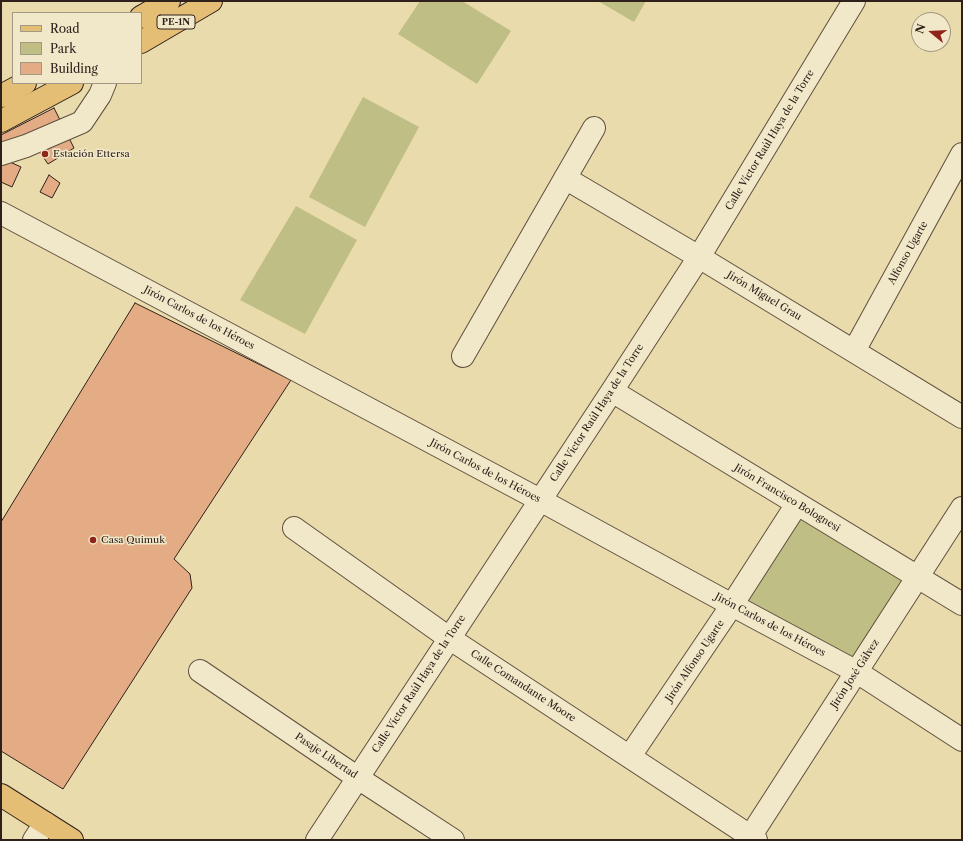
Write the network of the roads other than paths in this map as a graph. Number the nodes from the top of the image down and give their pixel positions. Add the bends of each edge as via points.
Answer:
1 (169, 1) edge
2 (211, 1) edge
3 (854, 1) edge
4 (142, 16) edge
5 (142, 41) edge
6 (23, 84) edge
7 (70, 84) edge
8 (105, 84) edge
9 (1, 96) edge
10 (1, 122) edge
11 (594, 128) dead end
12 (1, 154) edge
13 (962, 154) edge
14 (565, 178) junction
15 (1, 213) edge
16 (699, 256) junction
17 (854, 351) junction
18 (463, 356) dead end
19 (612, 391) junction
20 (962, 417) edge
21 (540, 500) junction
22 (797, 504) junction
23 (962, 508) edge
24 (294, 528) dead end
25 (917, 577) junction
26 (962, 604) edge
27 (732, 605) junction
28 (449, 638) junction
29 (200, 671) dead end
30 (857, 672) junction
31 (962, 740) edge
32 (630, 756) junction
33 (358, 778) junction
34 (1, 795) edge
35 (40, 832) edge
36 (751, 839) edge
37 (72, 840) edge
38 (317, 840) edge
39 (453, 840) edge

1 - 4 main road, PE-1N
2 - 5 main road, PE-1N
3 - 16 street, Calle Víctor Raúl Haya de la Torre
6 - 9 main road
7 - 10 main road
8 - 12 street via 82,122
11 - 14 street
13 - 17 street, Alfonso Ugarte
14 - 16 street, Jirón Miguel Grau
14 - 18 street
15 - 21 street, Jirón Carlos de los Héroes
16 - 17 street, Jirón Miguel Grau
16 - 19 street, Calle Víctor Raúl Haya de la Torre
17 - 20 street, Jirón Miguel Grau
19 - 21 street, Calle Víctor Raúl Haya de la Torre
19 - 22 street, Jirón Francisco Bolognesi
21 - 27 street, Jirón Carlos de los Héroes
21 - 28 street, Calle Víctor Raúl Haya de la Torre
22 - 25 street, Jirón Francisco Bolognesi
22 - 27 street, Jirón Alfonso Ugarte
23 - 25 street, Jirón José Gálvez
24 - 28 street, Calle Comandante Moore
25 - 26 street, Jirón Francisco Bolognesi
25 - 30 street, Jirón José Gálvez
27 - 30 street, Jirón Carlos de los Héroes
27 - 32 street, Jirón Alfonso Ugarte
28 - 32 street, Calle Comandante Moore
28 - 33 street, Calle Víctor Raúl Haya de la Torre
29 - 33 street, Pasaje Libertad
30 - 31 street, Jirón Carlos de los Héroes
30 - 36 street, Jirón José Gálvez
32 - 36 street, Calle Comandante Moore
33 - 38 street, Calle Víctor Raúl Haya de la Torre
33 - 39 street, Pasaje Libertad
34 - 35 main road
35 - 37 main road

